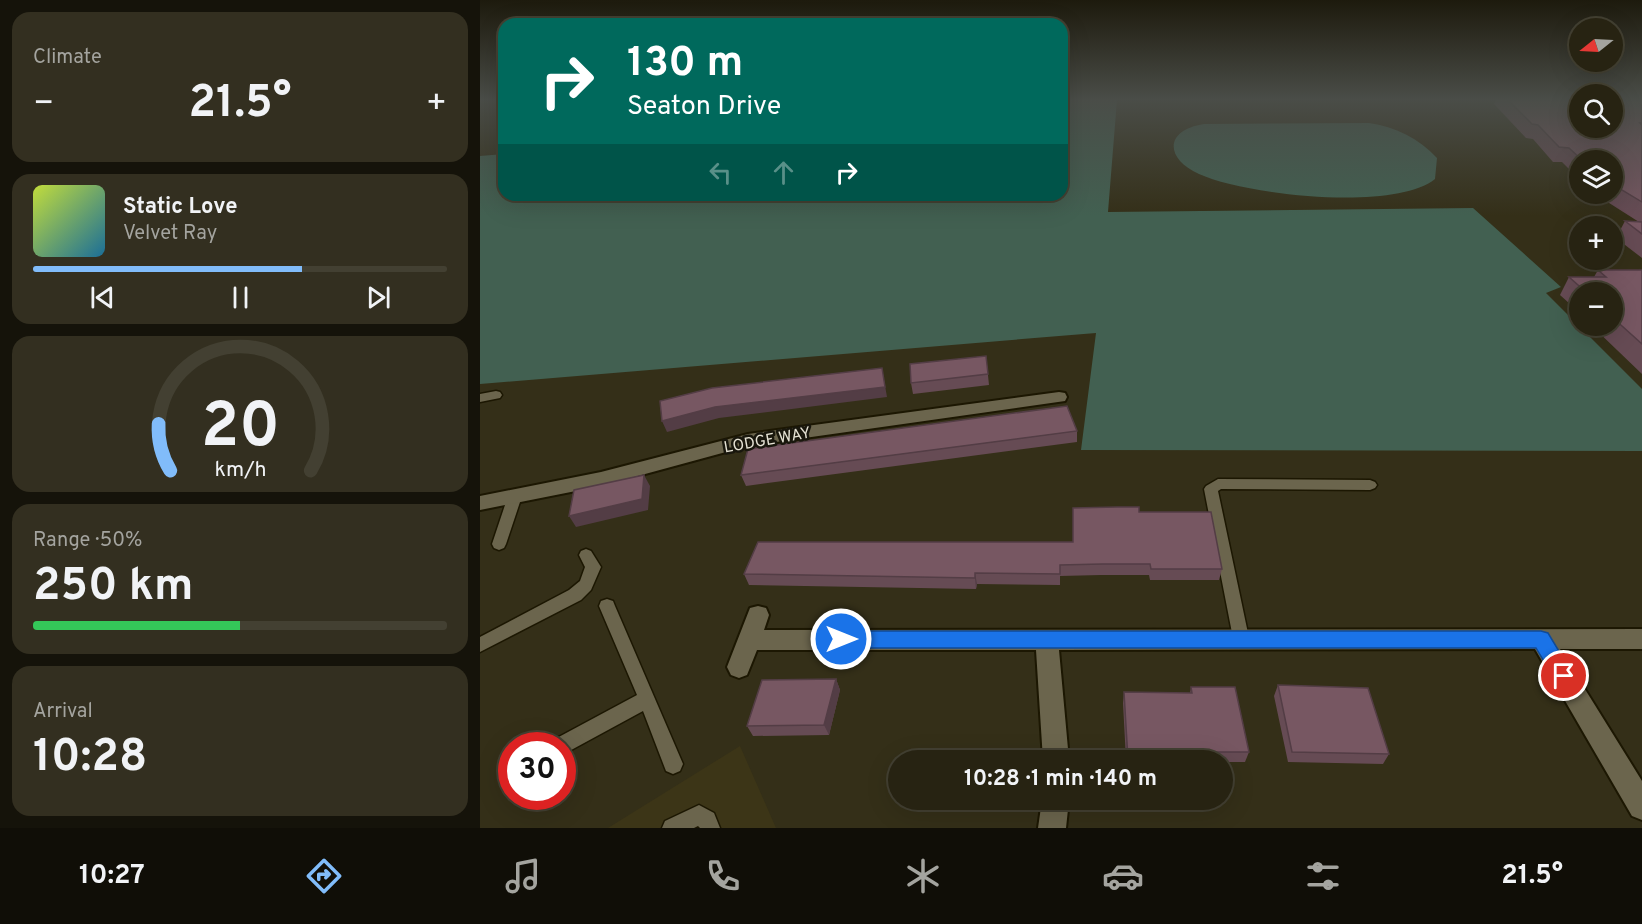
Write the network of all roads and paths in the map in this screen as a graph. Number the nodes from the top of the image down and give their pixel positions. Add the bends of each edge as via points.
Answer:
1 (495, 395) dead end
2 (1059, 397) dead end
3 (480, 398) edge
4 (1370, 485) dead end
5 (515, 496) junction
6 (480, 503) edge
7 (499, 544) dead end
8 (586, 555) dead end
9 (607, 606) dead end
10 (758, 615) dead end
11 (1047, 638) junction
12 (1241, 638) junction
13 (1541, 639) junction
14 (1642, 639) edge
15 (749, 640) junction
16 (480, 645) edge
17 (739, 668) dead end
18 (647, 699) junction
19 (576, 738) edge
20 (1055, 750) edge
21 (673, 764) dead end
22 (1642, 806) edge
23 (1055, 810) edge
24 (672, 828) edge
25 (710, 828) edge
26 (1052, 828) edge

1 - 3 lane
2 - 5 street, LODGE WAY via 748,440 601,479
4 - 12 lane via 1218,484 1211,489
5 - 6 street, LODGE WAY
5 - 7 lane
8 - 16 lane via 593,567 586,585 575,596
9 - 18 lane
10 - 15 street
11 - 12 street
11 - 15 street
11 - 20 street
12 - 13 street
13 - 14 street
13 - 22 street
15 - 17 street
18 - 19 lane
18 - 21 lane
23 - 26 street
24 - 25 lane via 699,815

